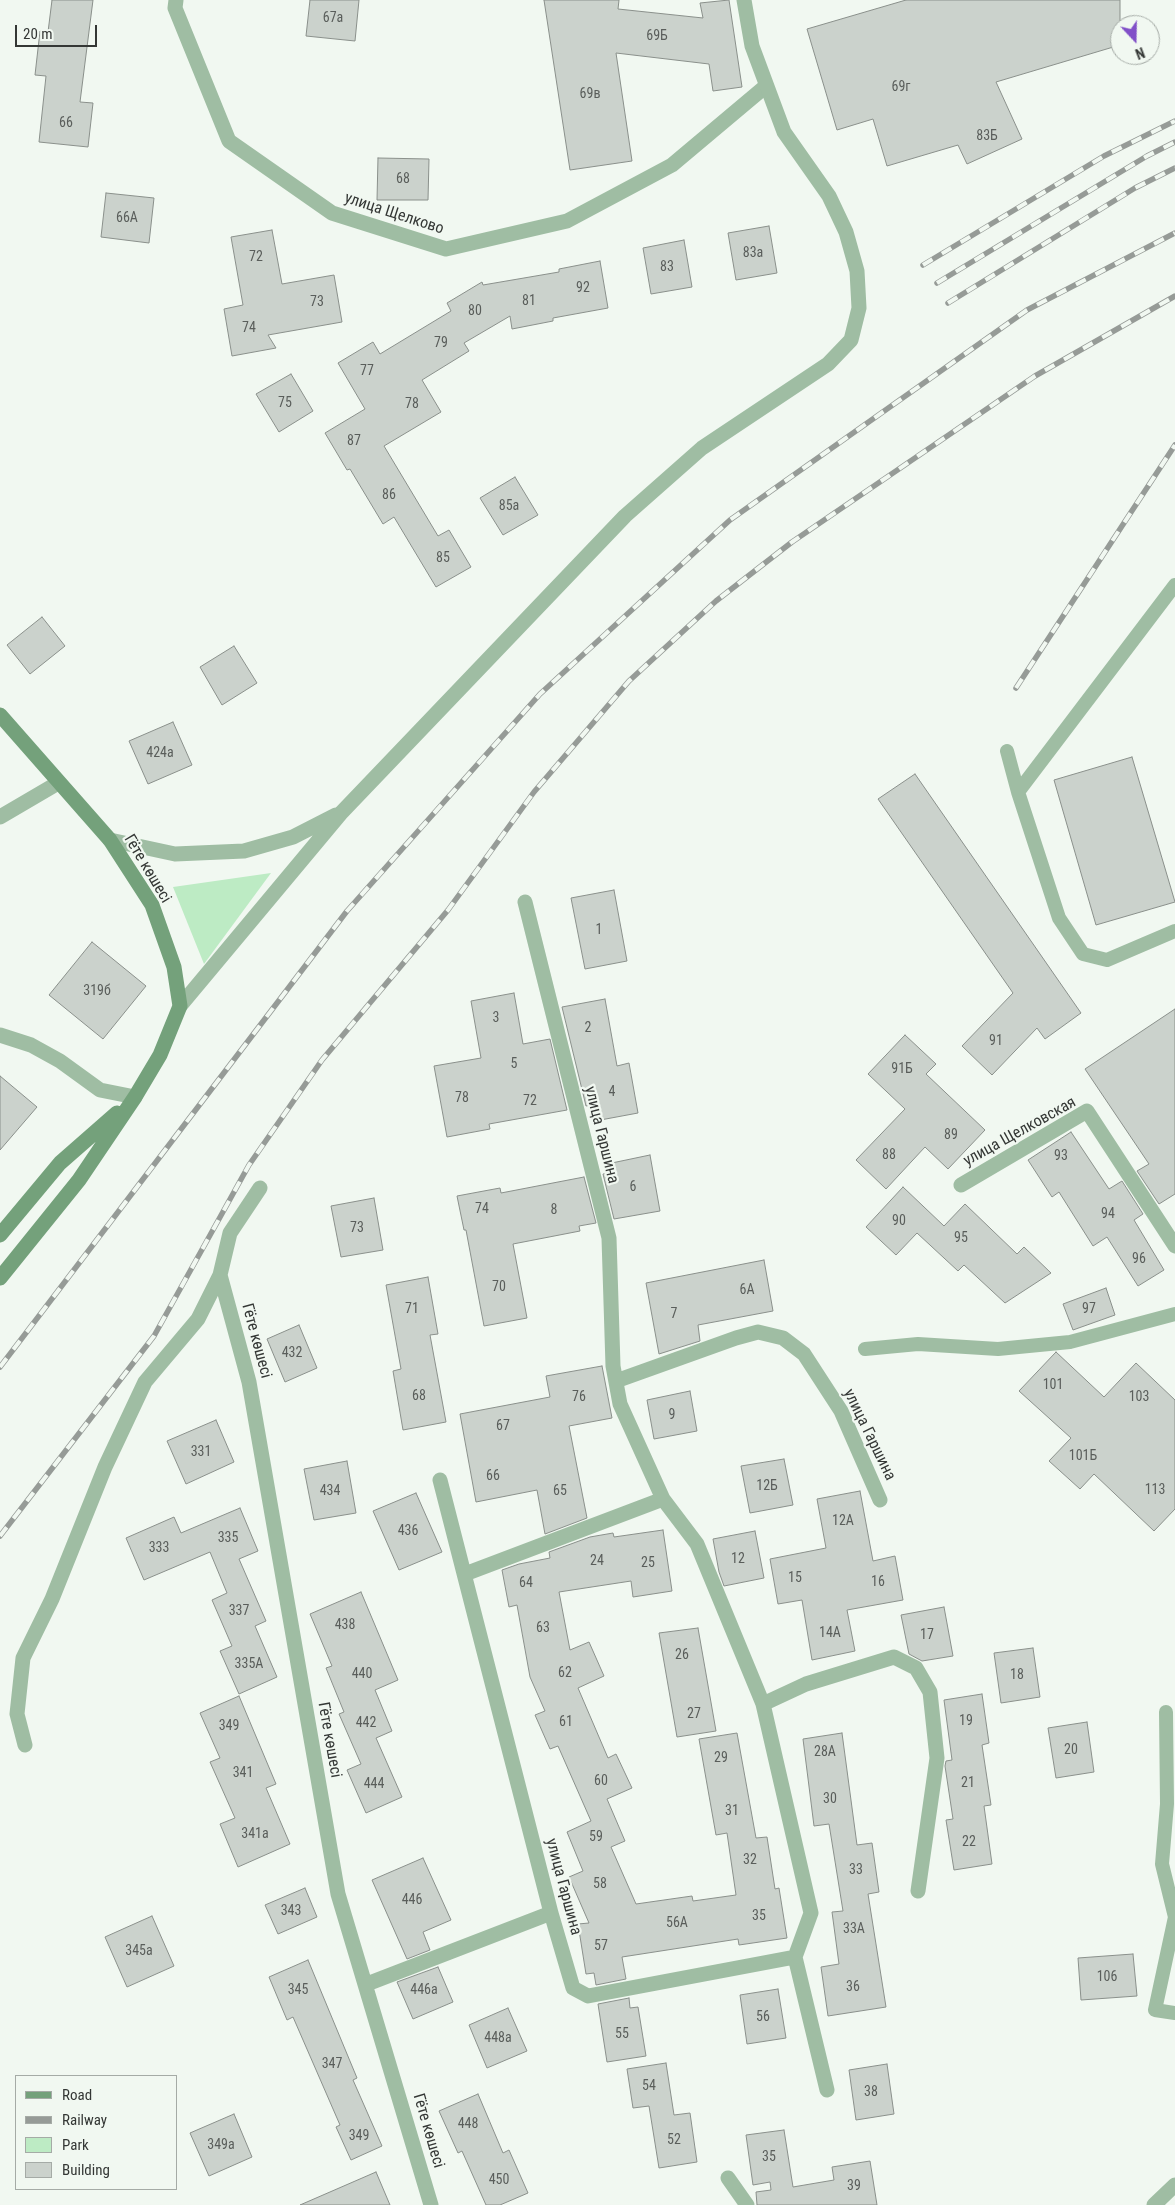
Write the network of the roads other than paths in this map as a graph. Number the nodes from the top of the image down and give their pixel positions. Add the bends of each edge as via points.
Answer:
1 (176, 0) edge
2 (744, 0) edge
3 (766, 86) junction
4 (1175, 585) edge
5 (0, 715) edge
6 (1007, 751) dead end
7 (58, 783) junction
8 (1018, 792) junction
9 (342, 812) junction
10 (0, 817) edge
11 (110, 840) junction
12 (525, 902) dead end
13 (1175, 931) edge
14 (180, 1006) junction
15 (0, 1035) edge
16 (135, 1097) junction
17 (961, 1185) dead end
18 (260, 1188) dead end
19 (0, 1235) edge
20 (1175, 1246) edge
21 (220, 1275) junction
22 (0, 1278) edge
23 (1175, 1314) edge
24 (865, 1349) dead end
25 (616, 1381) junction
26 (440, 1480) dead end
27 (663, 1500) junction
28 (880, 1500) dead end
29 (465, 1574) junction
30 (763, 1704) junction
31 (1166, 1712) dead end
32 (25, 1745) dead end
33 (918, 1891) dead end
34 (551, 1914) junction
35 (795, 1957) junction
36 (367, 1984) junction
37 (1175, 2013) edge
38 (827, 2090) dead end
39 (728, 2178) dead end
40 (1175, 2185) edge
41 (431, 2205) edge
42 (747, 2205) edge
43 (1154, 2205) edge

1 - 3 street, улица Щелково via 176,8 229,141 332,213 446,249 568,222 672,165
2 - 3 street via 752,46
3 - 9 street via 784,132 829,196 846,232 857,271 860,308 851,340 828,364 702,448 624,516
4 - 8 lane
5 - 7 main road, Гёте көшесі
6 - 8 lane
7 - 10 street
7 - 11 main road, Гёте көшесі
8 - 13 lane via 1059,918 1083,954 1107,960
9 - 11 street via 293,837 244,851 175,854
9 - 14 street
11 - 14 main road, Гёте көшесі via 152,905 174,967
12 - 25 street, улица Гаршина via 608,1238
14 - 16 main road via 160,1055
15 - 16 street via 31,1045 100,1090
16 - 19 main road via 60,1163
16 - 22 main road via 79,1180
17 - 20 street, улица Щелковская via 1087,1111
18 - 21 street via 230,1233
21 - 32 street via 198,1320 145,1382 105,1467 52,1599 23,1658 17,1714
21 - 36 street, Гёте көшесі via 249,1382 338,1894
23 - 24 lane via 1070,1342 998,1349 918,1344
25 - 27 street, улица Гаршина via 620,1404
25 - 28 street, улица Гаршина via 758,1332 783,1338 804,1354 841,1411
26 - 29 street, улица Гаршина
27 - 29 street
27 - 30 street, улица Гаршина via 697,1544
29 - 34 street, улица Гаршина
30 - 33 street via 806,1684 894,1657 916,1668 930,1692 937,1758
30 - 35 street, улица Гаршина via 811,1913
31 - 37 lane via 1167,1804 1162,1864 1175,1917 1155,2010
34 - 35 street, улица Гаршина via 573,1988 588,1996
34 - 36 street
35 - 38 street
36 - 41 street, Гёте көшесі
39 - 42 street
40 - 43 street

